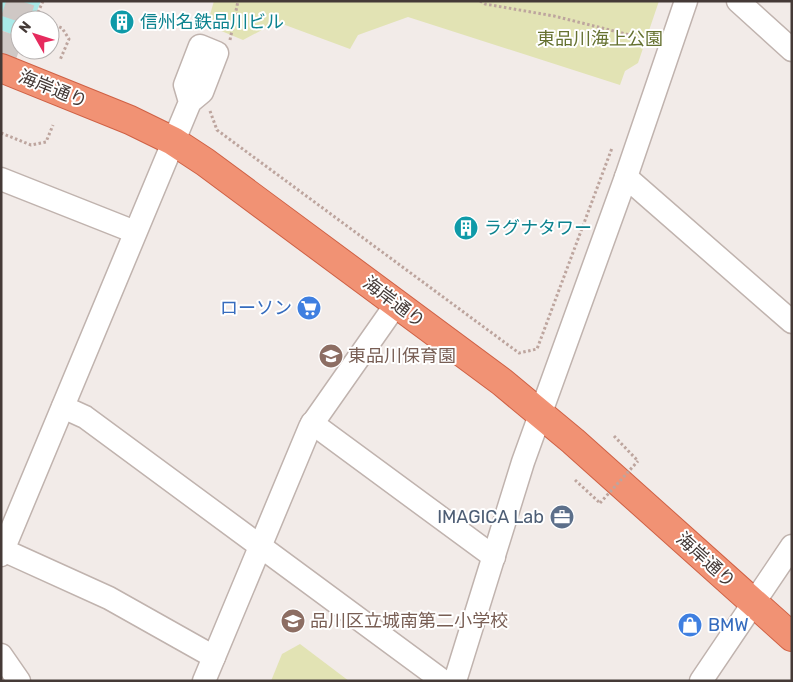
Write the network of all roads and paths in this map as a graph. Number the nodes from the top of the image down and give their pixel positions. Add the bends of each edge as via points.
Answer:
1 (238, 1) edge
2 (480, 1) edge
3 (686, 1) edge
4 (738, 1) edge
5 (60, 27) edge
6 (652, 33) dead end
7 (227, 48) dead end
8 (792, 50) edge
9 (60, 60) dead end
10 (10, 72) edge
11 (201, 103) joint
12 (53, 125) dead end
13 (1, 133) edge
14 (173, 141) junction
15 (612, 148) dead end
16 (626, 178) junction
17 (1, 179) edge
18 (135, 232) junction
19 (397, 303) junction
20 (792, 322) edge
21 (63, 407) junction
22 (541, 414) junction
23 (312, 423) junction
24 (614, 436) dead end
25 (575, 480) dead end
26 (260, 546) junction
27 (792, 546) edge
28 (2, 553) edge
29 (494, 558) junction
30 (754, 603) junction
31 (792, 637) edge
32 (1, 655) edge
33 (214, 657) junction
34 (1, 669) edge
35 (14, 681) edge
36 (19, 681) edge
37 (204, 681) edge
38 (443, 681) edge
39 (455, 681) edge
40 (701, 681) edge

1 - 7 path
2 - 6 path via 650,40
3 - 16 street
4 - 8 street
5 - 9 path via 69,39
10 - 14 highway, 海岸通り via 130,120
11 - 14 street
11 - 15 path via 209,111 218,130 518,353 537,349
12 - 13 path via 46,142 31,145
14 - 18 street
14 - 19 highway, 海岸通り
16 - 20 street
16 - 22 street
17 - 18 street
18 - 21 street
19 - 22 highway, 海岸通り
19 - 23 street
21 - 26 street via 85,416
21 - 28 street
22 - 29 street
22 - 30 highway, 海岸通り
23 - 26 street
23 - 29 street
24 - 25 path, bridge via 638,461 600,503
26 - 33 street
26 - 38 street
27 - 30 street
28 - 33 street via 109,598
29 - 39 street
30 - 31 highway, 海岸通り
30 - 40 street
32 - 36 street
33 - 37 street
34 - 35 street

